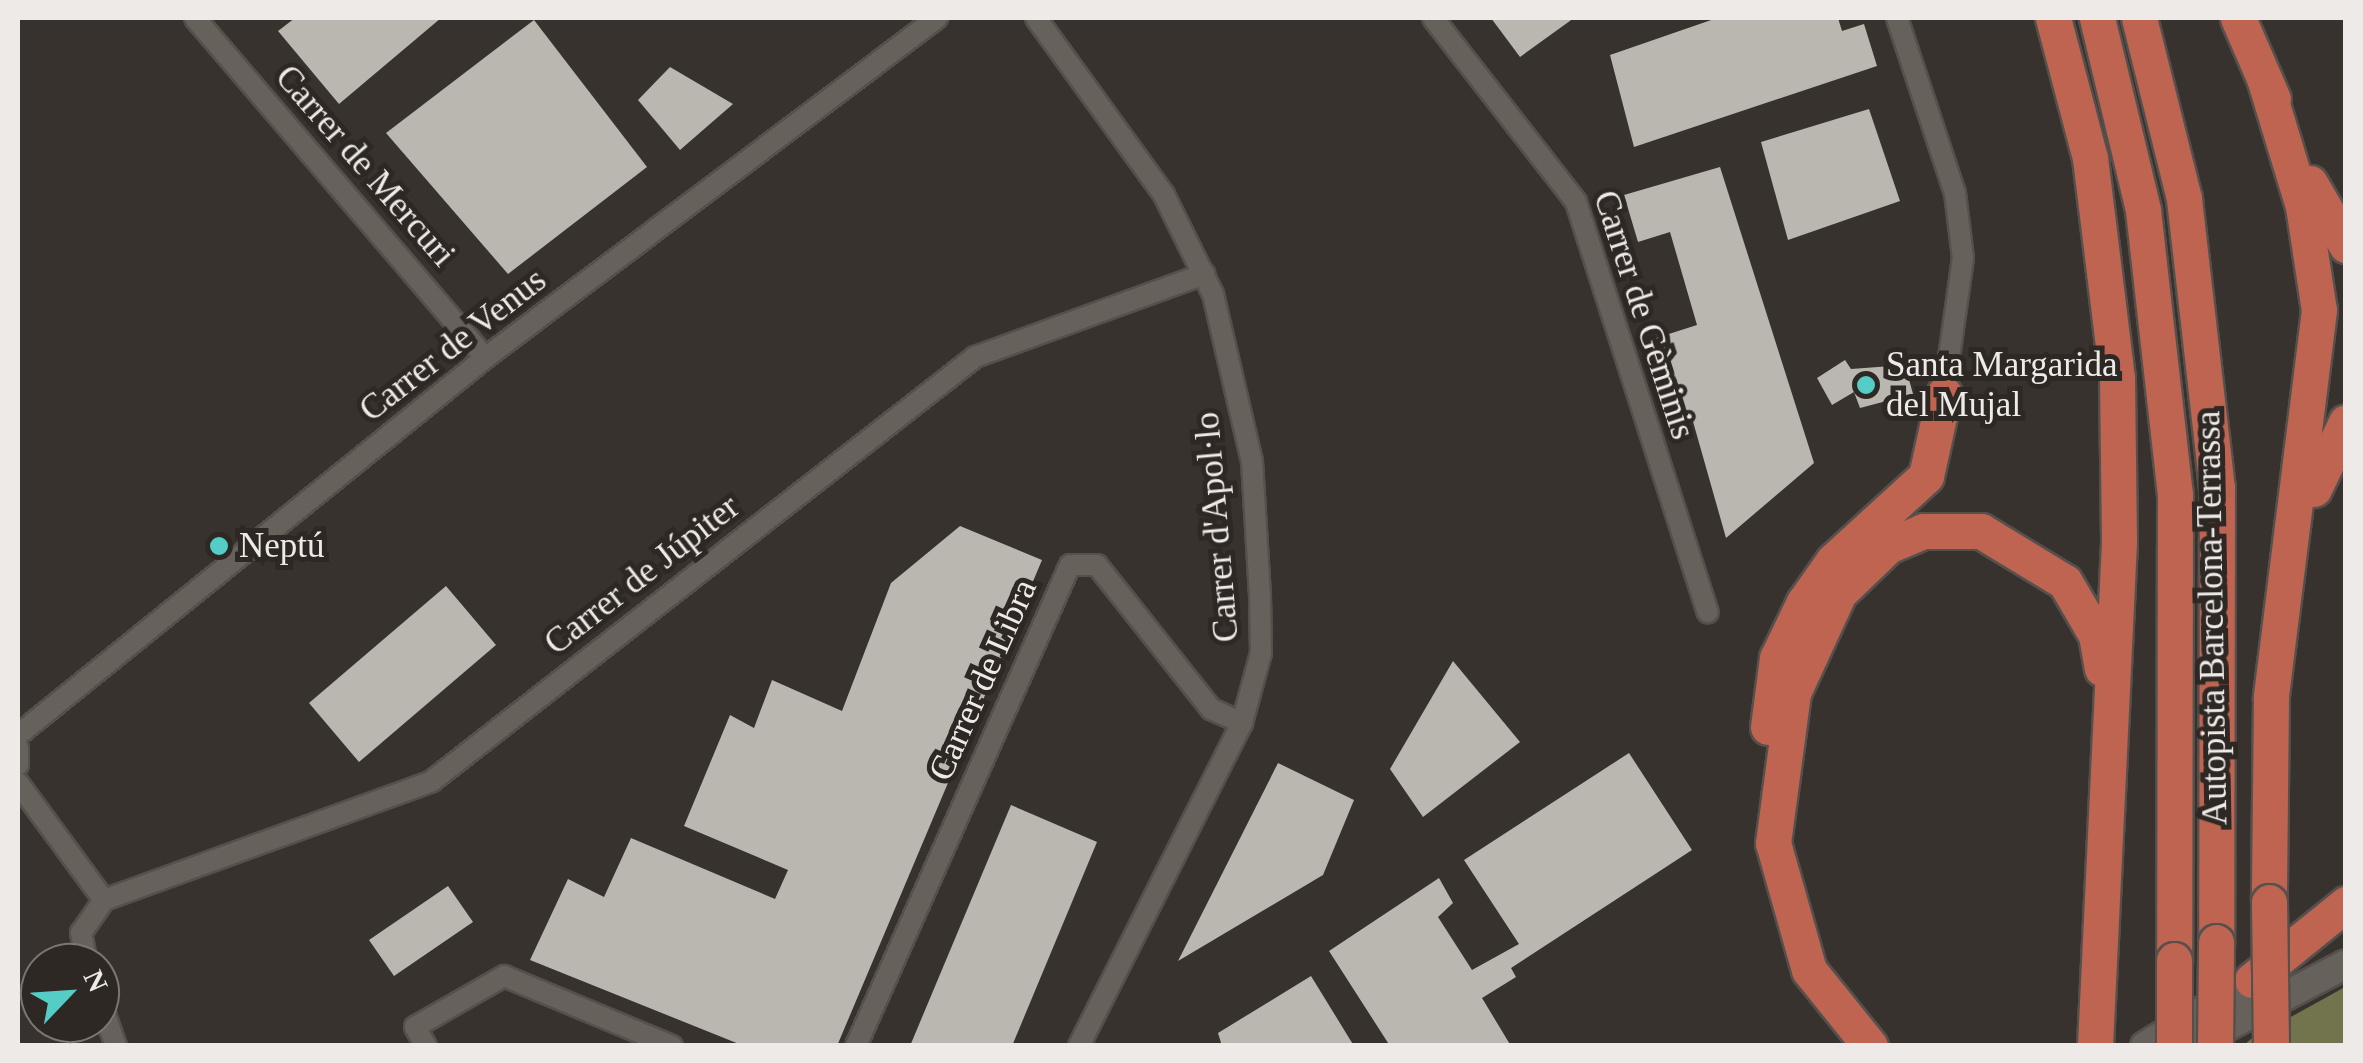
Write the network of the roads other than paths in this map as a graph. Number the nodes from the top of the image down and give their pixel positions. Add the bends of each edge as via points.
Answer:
1 (194, 18) edge
2 (938, 18) edge
3 (1036, 18) edge
4 (1433, 18) edge
5 (1897, 18) edge
6 (2053, 18) edge
7 (2097, 18) edge
8 (2140, 18) edge
9 (2238, 18) edge
10 (2264, 78) junction
11 (2346, 245) edge
12 (1204, 274) junction
13 (485, 358) junction
14 (1944, 394) joint
15 (2346, 422) edge
16 (2293, 557) junction
17 (1708, 612) dead end
18 (2107, 719) junction
19 (1242, 723) junction
20 (18, 734) edge
21 (18, 748) edge
22 (18, 765) edge
23 (18, 783) edge
24 (1772, 808) junction
25 (104, 900) junction
26 (2346, 904) edge
27 (2346, 927) edge
28 (83, 943) edge
29 (2346, 964) edge
30 (2252, 980) junction
31 (426, 1046) edge
32 (672, 1046) edge
33 (856, 1046) edge
34 (1080, 1046) edge
35 (1870, 1046) edge
36 (2095, 1046) edge
37 (2145, 1046) edge
38 (2174, 1046) edge
39 (2190, 1046) edge
40 (2215, 1046) edge
41 (2271, 1046) edge

1 - 13 street, Carrer de Mercuri
2 - 13 street, Carrer de Venus
3 - 12 street, Carrer d'Apol·lo via 1145,165
4 - 17 street, Carrer de Gèminis via 1567,182
5 - 14 street via 1956,193 1963,258
6 - 18 highway via 2090,158 2113,315 2119,542
7 - 38 highway, Autopista Barcelona-Terrassa, bridge via 2143,210 2176,494
8 - 40 highway, Autopista Barcelona-Terrassa, bridge via 2184,199 2215,468
9 - 10 highway
10 - 11 highway
10 - 16 highway via 2303,206 2319,310
12 - 19 street, Carrer d'Apol·lo via 1252,461 1261,653
12 - 25 street, Carrer de Júpiter via 1037,327 962,365 432,780
13 - 20 street, Carrer de Venus
14 - 24 highway via 1926,476 1833,561 1778,658 1768,696
15 - 16 highway
16 - 41 highway, bridge via 2268,746
18 - 24 highway via 2096,635 2065,582 2004,538 1923,531 1862,567 1824,618 1793,693
18 - 36 highway
19 - 33 street, Carrer de Libra via 1211,710 1098,565 1070,565
19 - 34 street, Carrer d'Apol·lo
21 - 22 street
23 - 25 street
24 - 35 highway via 1791,929 1829,1003
25 - 28 street via 81,933
26 - 30 highway
27 - 30 main road
29 - 39 main road
30 - 37 main road
31 - 32 street via 415,1027 504,976

